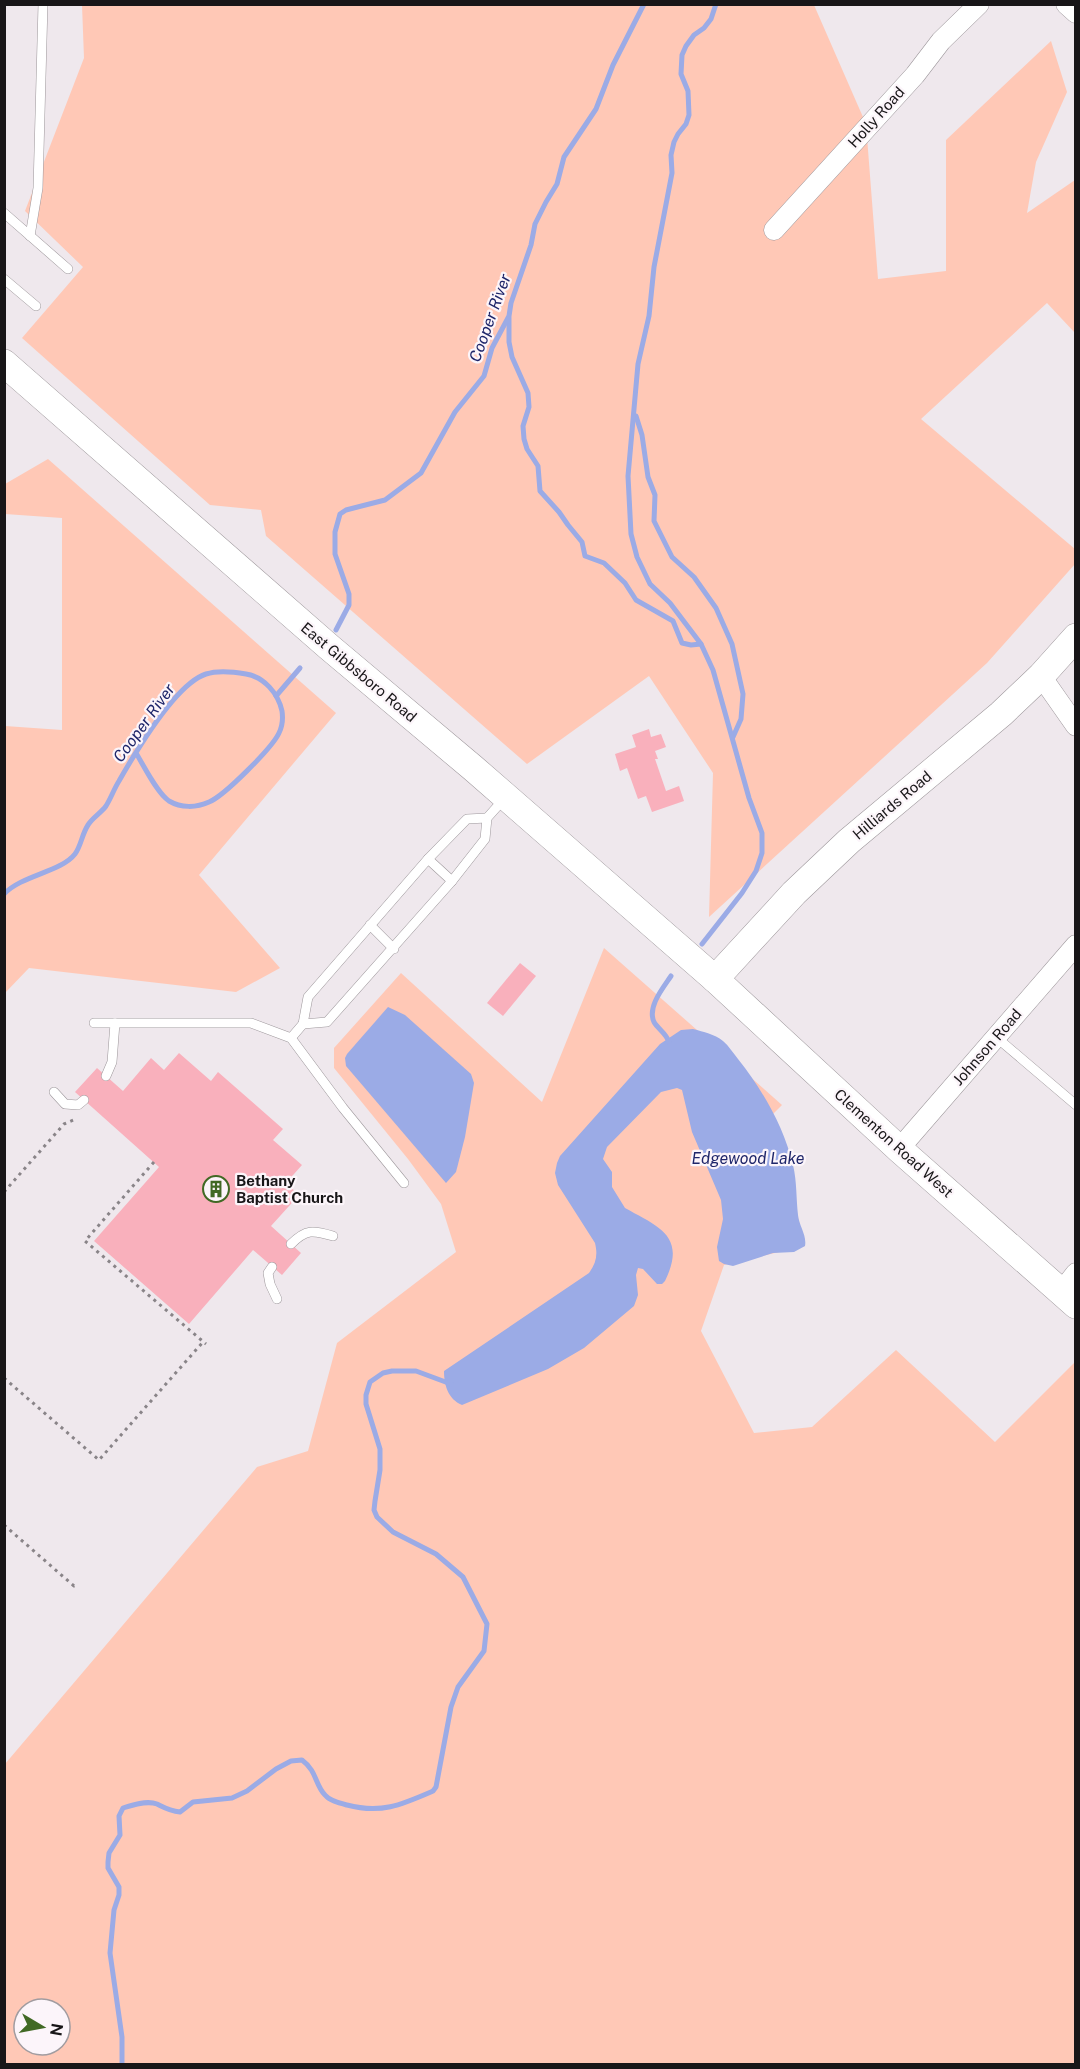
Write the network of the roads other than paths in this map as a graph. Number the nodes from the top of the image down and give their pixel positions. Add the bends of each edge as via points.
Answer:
1 (43, 4) edge
2 (979, 4) edge
3 (1066, 4) edge
4 (1076, 13) edge
5 (4, 213) edge
6 (774, 230) dead end
7 (30, 236) junction
8 (68, 269) dead end
9 (4, 279) edge
10 (36, 306) dead end
11 (10, 373) edge
12 (1076, 637) edge
13 (1041, 676) junction
14 (1076, 726) edge
15 (506, 797) junction
16 (487, 818) junction
17 (428, 859) junction
18 (452, 881) junction
19 (370, 925) junction
20 (1076, 945) edge
21 (394, 949) junction
22 (715, 979) junction
23 (94, 1023) dead end
24 (115, 1023) junction
25 (303, 1024) junction
26 (996, 1037) junction
27 (291, 1038) junction
28 (106, 1076) dead end
29 (54, 1092) dead end
30 (84, 1100) dead end
31 (1076, 1106) edge
32 (899, 1149) junction
33 (404, 1183) dead end
34 (333, 1236) dead end
35 (291, 1244) dead end
36 (272, 1267) dead end
37 (1071, 1290) edge
38 (277, 1299) dead end

1 - 7 lane via 38,188
2 - 6 street, Holly Road via 941,41 915,75
3 - 4 street
5 - 7 lane
7 - 8 lane
9 - 10 lane
11 - 15 main road, East Gibbsboro Road
12 - 13 main road, Hilliards Road
13 - 14 street
13 - 22 main road, Hilliards Road via 794,893
15 - 16 lane
15 - 22 main road, East Gibbsboro Road
16 - 17 lane via 466,819
16 - 18 lane via 485,839
17 - 18 lane
17 - 19 lane
18 - 21 lane
19 - 21 lane
19 - 25 lane via 308,997
20 - 26 street, Johnson Road
21 - 25 lane via 327,1022
22 - 32 main road, Clementon Road West
23 - 24 lane
24 - 27 lane via 251,1023
24 - 28 lane via 112,1062
25 - 27 lane
26 - 31 lane
26 - 32 street, Johnson Road
27 - 33 lane
29 - 30 lane via 65,1104 78,1105
32 - 37 main road, Clementon Road West
34 - 35 lane via 316,1231 302,1233
36 - 38 lane via 268,1273

